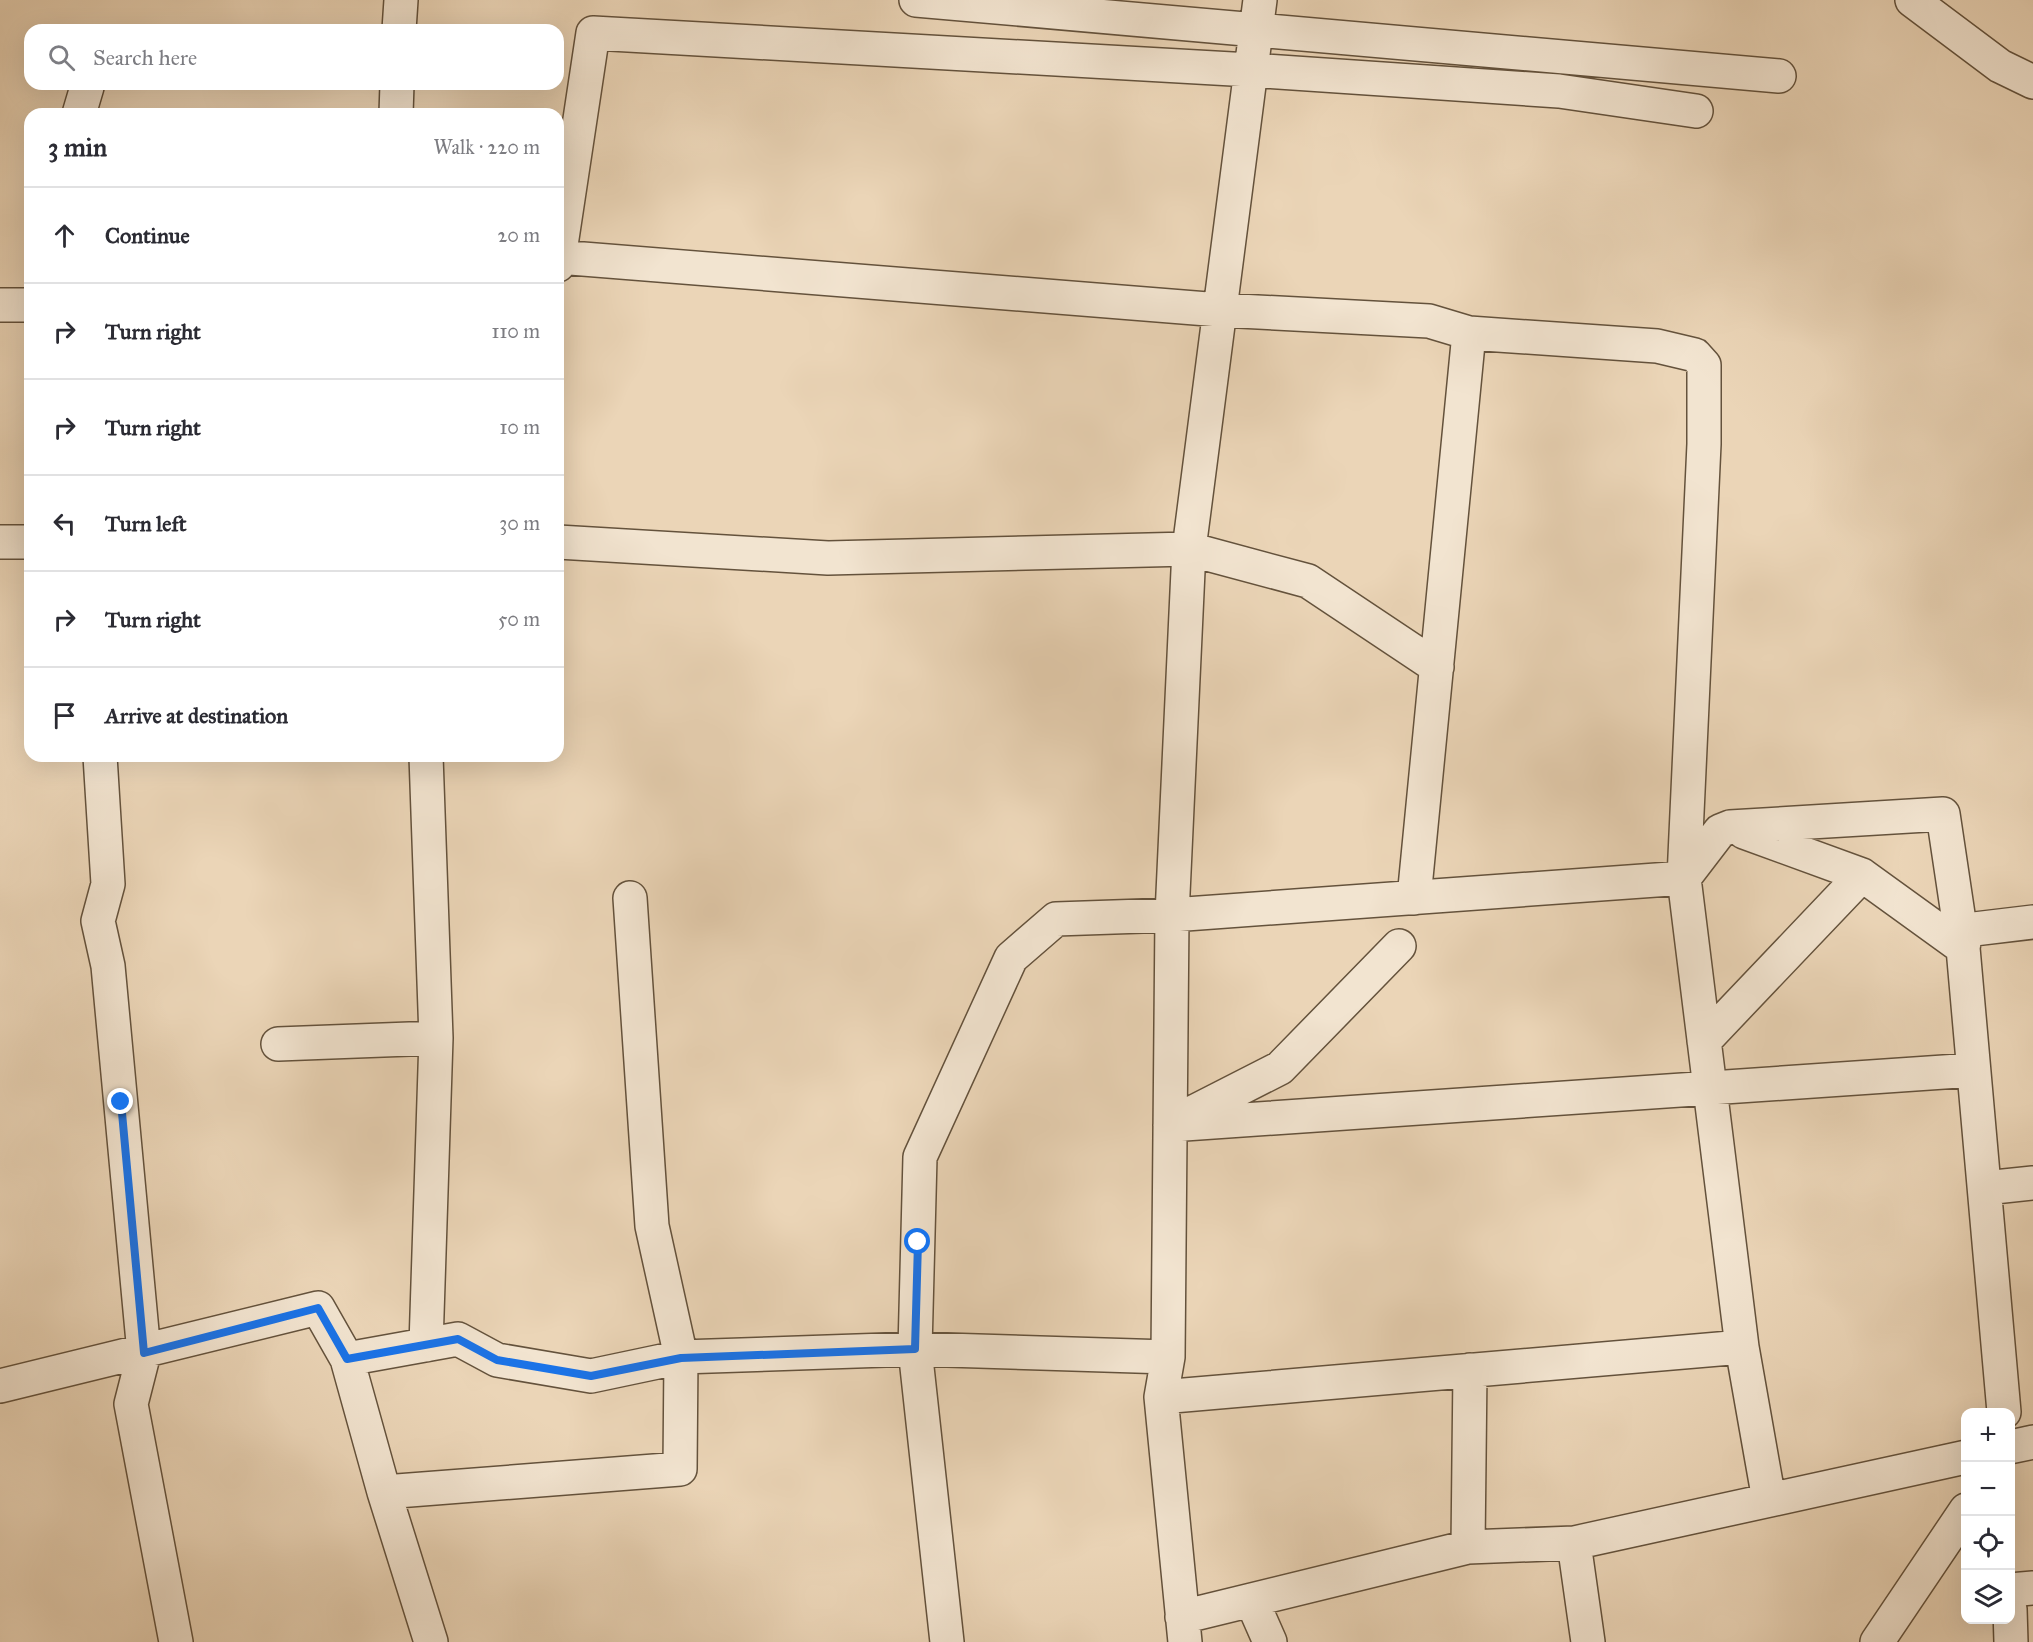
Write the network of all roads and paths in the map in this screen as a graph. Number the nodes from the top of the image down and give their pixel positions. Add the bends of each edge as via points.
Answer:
1 (401, 0) edge
2 (916, 0) edge
3 (1912, 0) edge
4 (1258, 15) edge
5 (399, 24) edge
6 (1251, 70) junction
7 (1779, 76) dead end
8 (2033, 82) edge
9 (397, 90) edge
10 (396, 108) edge
11 (1696, 111) dead end
12 (564, 219) edge
13 (564, 257) edge
14 (0, 305) edge
15 (24, 305) edge
16 (1220, 310) junction
17 (1469, 333) junction
18 (0, 542) edge
19 (24, 542) edge
20 (564, 542) edge
21 (1189, 549) junction
22 (1437, 667) junction
23 (100, 762) edge
24 (426, 762) edge
25 (1730, 827) junction
26 (1862, 875) junction
27 (1684, 878) junction
28 (1414, 897) junction
29 (630, 898) dead end
30 (1172, 915) junction
31 (2033, 922) edge
32 (1399, 946) dead end
33 (1963, 948) junction
34 (436, 1038) junction
35 (1704, 1041) junction
36 (278, 1044) dead end
37 (1973, 1070) junction
38 (1710, 1087) junction
39 (1170, 1125) junction
40 (2033, 1184) edge
41 (1985, 1188) junction
42 (426, 1345) junction
43 (1742, 1347) junction
44 (915, 1349) junction
45 (144, 1353) junction
46 (1168, 1357) junction
47 (681, 1358) junction
48 (347, 1359) junction
49 (1470, 1370) junction
50 (0, 1386) edge
51 (1161, 1397) junction
52 (2004, 1408) edge
53 (2033, 1442) edge
54 (2015, 1446) edge
55 (1961, 1458) edge
56 (384, 1492) junction
57 (1768, 1500) junction
58 (1961, 1516) edge
59 (1574, 1543) junction
60 (1468, 1546) junction
61 (2033, 1588) edge
62 (2015, 1590) edge
63 (1252, 1601) junction
64 (2010, 1624) edge
65 (1184, 1630) edge
66 (176, 1642) edge
67 (430, 1642) edge
68 (947, 1642) edge
69 (1270, 1642) edge
70 (1588, 1642) edge
71 (1877, 1642) edge
72 (2011, 1642) edge

1 - 5 street
2 - 4 street
3 - 8 street via 2000,66
4 - 6 street
4 - 7 street
6 - 11 street via 1559,91
6 - 12 street via 593,33
6 - 16 street
9 - 10 street
13 - 16 street
14 - 15 street
16 - 17 street via 1429,321
16 - 21 street
17 - 22 street
17 - 27 street via 1657,346 1695,355 1704,365 1704,444
18 - 19 street
20 - 21 street via 828,558
21 - 22 street via 1308,581
21 - 30 street
22 - 28 street
23 - 45 street via 108,884 99,921 108,966
24 - 34 street
25 - 26 street
25 - 27 street via 1720,831
25 - 33 street via 1942,814
26 - 33 street
26 - 35 street
27 - 28 street
27 - 35 street
28 - 30 street
29 - 47 street via 652,1226
30 - 39 street
30 - 44 street via 1056,919 1011,958 920,1157
31 - 33 street via 1966,930
32 - 39 street via 1280,1068
33 - 37 street
34 - 36 street
34 - 42 street
35 - 38 street
37 - 38 street
37 - 41 street
38 - 39 street
38 - 43 street
39 - 46 street
40 - 41 street
41 - 52 street
42 - 47 street via 458,1339 497,1360 591,1376
42 - 48 street
43 - 49 street
43 - 57 street
44 - 46 street
44 - 47 street
44 - 68 street
45 - 48 street via 318,1308
45 - 50 street
45 - 66 street via 131,1404
46 - 51 street
47 - 56 street via 680,1469
48 - 56 street
49 - 51 street
49 - 60 street
51 - 65 street
53 - 54 street
55 - 57 street
56 - 67 street
57 - 59 street
58 - 71 street
59 - 60 street
59 - 70 street
60 - 63 street
61 - 62 street
63 - 65 street
63 - 69 street
64 - 72 street

